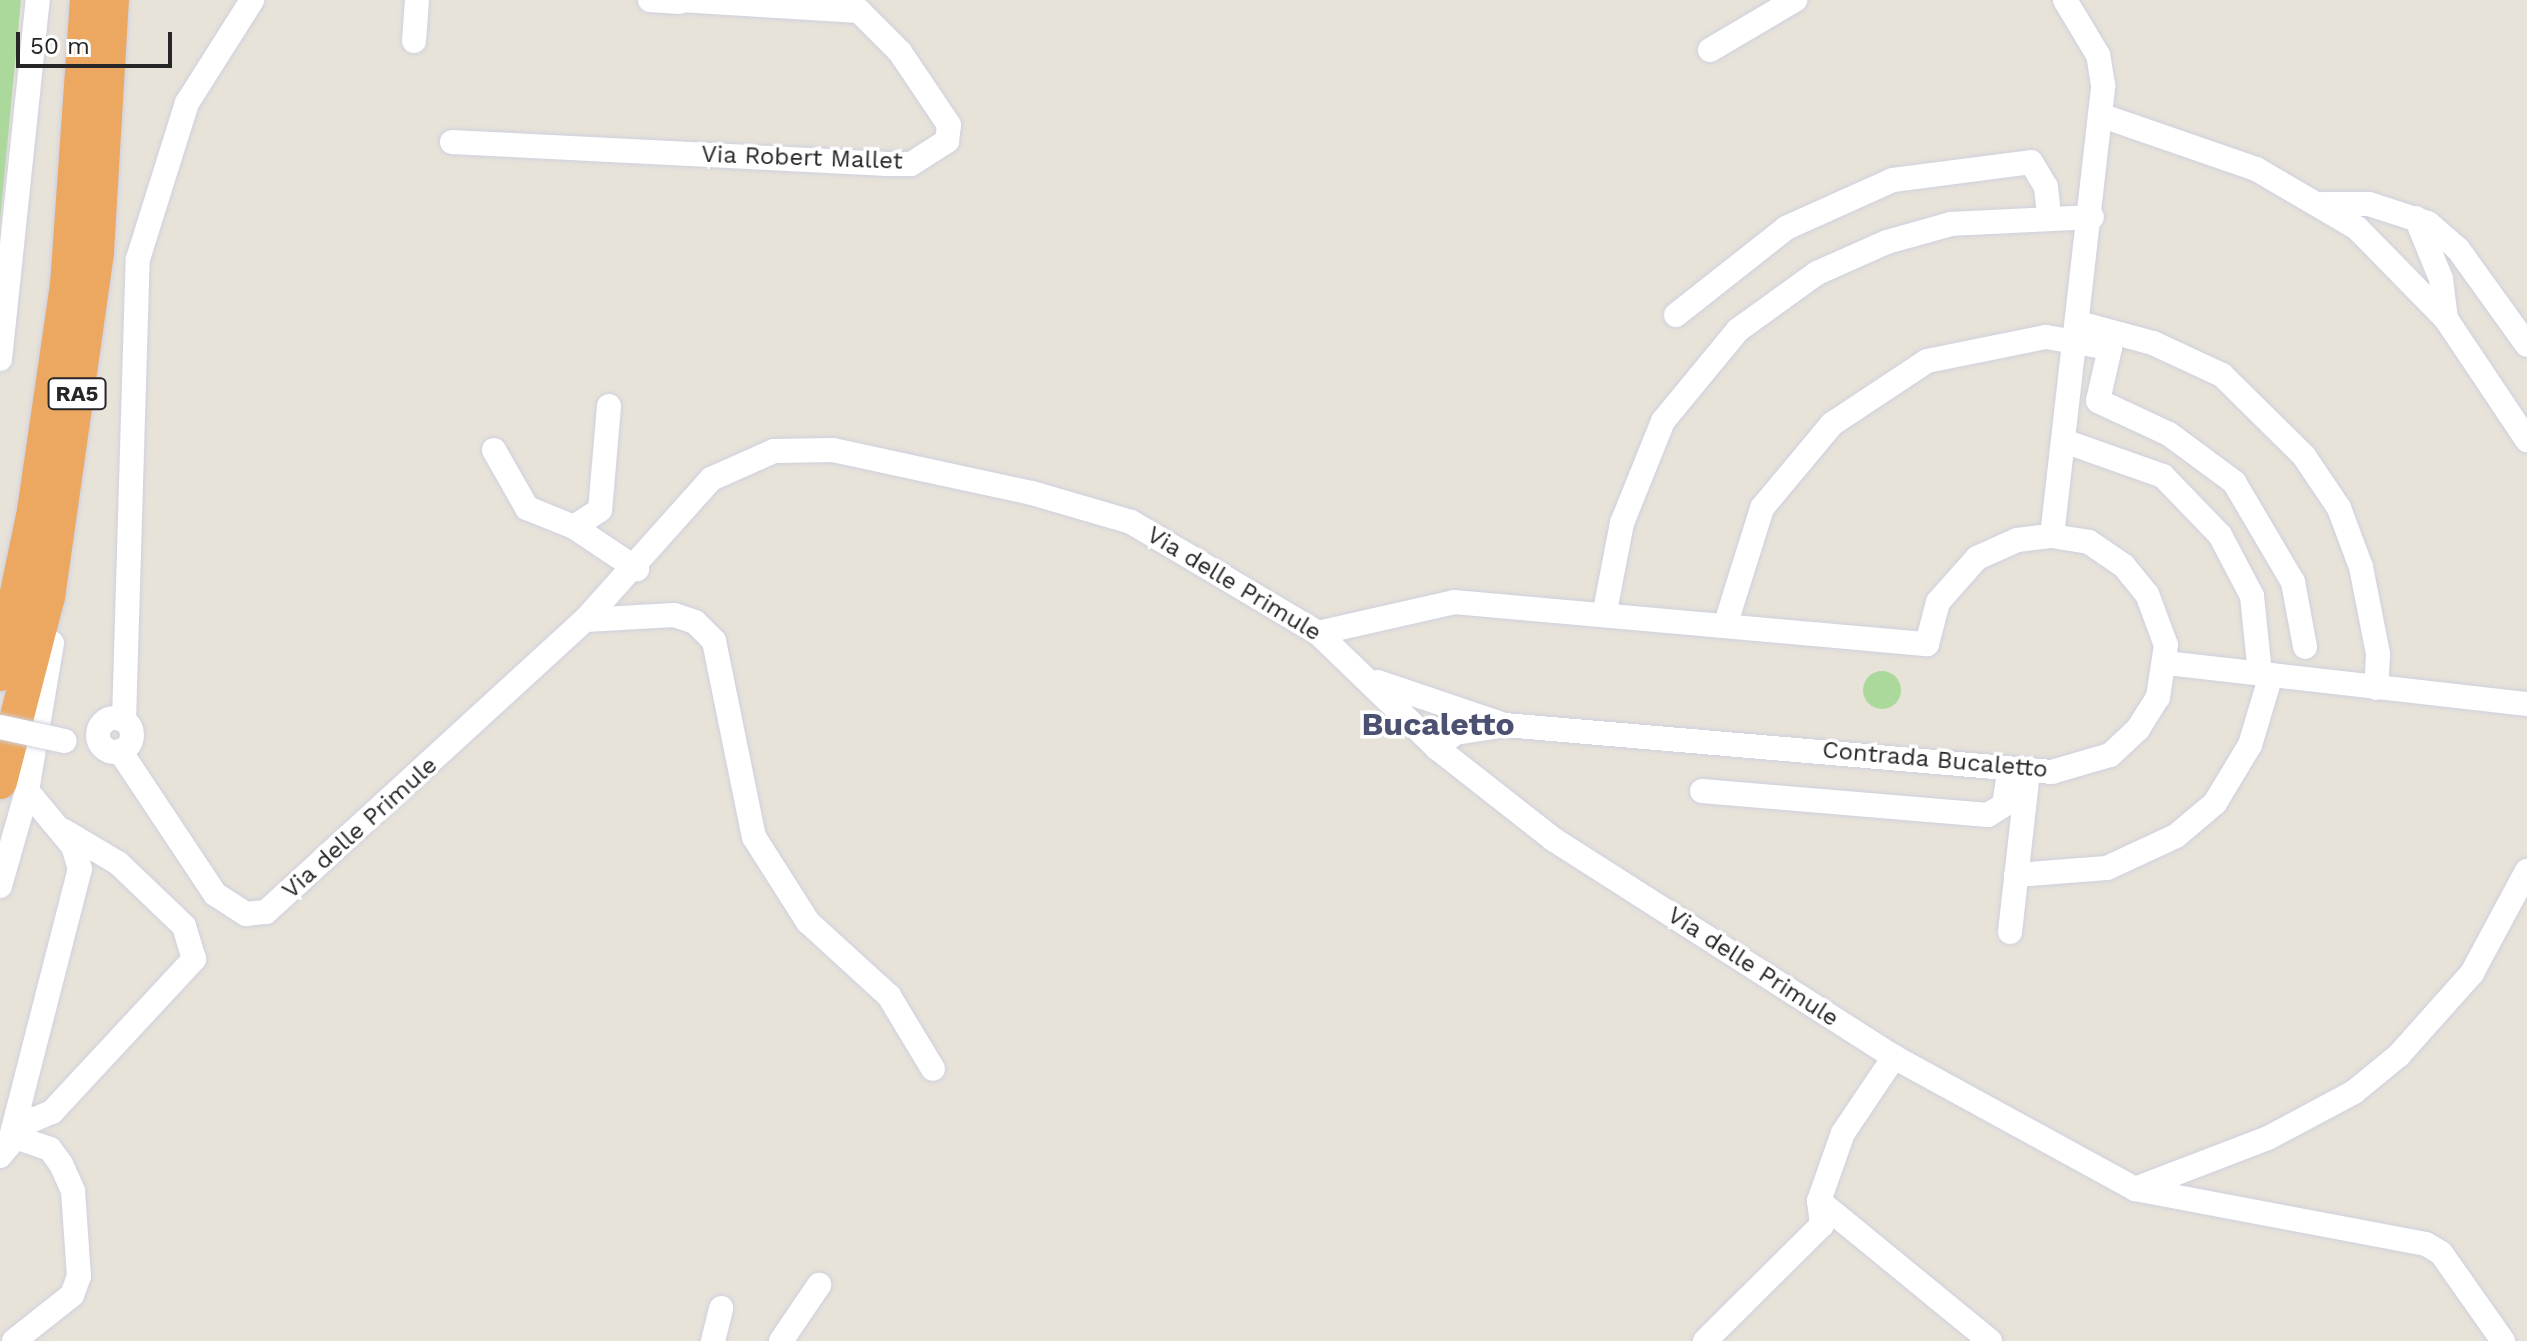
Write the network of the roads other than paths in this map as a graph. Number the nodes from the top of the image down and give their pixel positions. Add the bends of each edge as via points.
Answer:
1 (38, 0) edge
2 (87, 0) edge
3 (112, 0) edge
4 (130, 0) edge
5 (252, 0) edge
6 (417, 0) edge
7 (650, 0) edge
8 (1795, 0) edge
9 (2065, 0) edge
10 (679, 1) edge
11 (414, 41) dead end
12 (1710, 50) dead end
13 (2100, 115) junction
14 (452, 142) dead end
15 (2323, 204) junction
16 (100, 217) junction
17 (2092, 217) junction
18 (2049, 218) junction
19 (2416, 218) junction
20 (1676, 315) dead end
21 (2446, 319) junction
22 (2078, 332) junction
23 (2527, 345) edge
24 (2110, 348) junction
25 (0, 359) edge
26 (609, 406) dead end
27 (2527, 440) edge
28 (2064, 441) junction
29 (494, 450) dead end
30 (574, 527) junction
31 (2052, 536) junction
32 (637, 569) junction
33 (1605, 611) junction
34 (585, 620) junction
35 (1726, 623) junction
36 (1318, 633) junction
37 (2305, 647) dead end
38 (2166, 663) junction
39 (0, 674) edge
40 (2266, 675) junction
41 (1376, 682) junction
42 (2369, 687) junction
43 (2527, 704) edge
44 (124, 720) junction
45 (1505, 725) junction
46 (0, 727) edge
47 (98, 737) junction
48 (1437, 748) junction
49 (120, 751) junction
50 (2019, 770) junction
51 (13, 786) edge
52 (1702, 791) dead end
53 (52, 824) junction
54 (2527, 871) edge
55 (2016, 875) junction
56 (0, 886) edge
57 (2010, 932) dead end
58 (1894, 1057) junction
59 (933, 1069) dead end
60 (9, 1135) edge
61 (2135, 1189) junction
62 (1819, 1201) junction
63 (819, 1285) dead end
64 (721, 1308) dead end
65 (14, 1341) edge
66 (713, 1341) edge
67 (781, 1341) edge
68 (1705, 1341) edge
69 (1990, 1341) edge
70 (2503, 1341) edge

1 - 25 street
2 - 39 highway, RA5 via 67,286 34,511
3 - 16 highway, RA5
4 - 16 highway via 127,90
5 - 44 street via 187,103 138,259
6 - 11 street
7 - 10 street, Via Robert Mallet
8 - 12 street
9 - 13 street via 2098,55
10 - 14 street, Via Robert Mallet via 859,11 900,52 949,125 947,141 911,164
13 - 15 street via 2256,169
13 - 17 street
15 - 19 street via 2369,204
15 - 21 street
16 - 51 highway, RA5 via 48,597
17 - 18 street
17 - 22 street
18 - 20 street via 2046,187 2031,162 1893,180 1786,228
18 - 33 street via 1951,224 1887,242 1817,273 1738,330 1663,421 1619,535
19 - 21 street via 2441,279
19 - 23 street via 2458,249
21 - 27 street
22 - 24 street
22 - 28 street
22 - 35 street via 1952,351 1899,375 1832,424 1762,508
22 - 42 street via 2153,343 2222,375 2304,456 2339,508 2361,567 2375,629
24 - 37 street via 2098,401 2169,434 2234,482 2293,582
24 - 42 street via 2149,357 2214,388 2295,463 2328,514 2351,569
26 - 30 street via 600,510
28 - 31 street
28 - 40 street via 2163,476 2220,535 2252,596
29 - 30 street via 527,508
30 - 32 street
31 - 35 street, Contrada Bucaletto via 2017,540 1970,565 1938,602 1927,644
31 - 38 street, Contrada Bucaletto via 2089,542 2136,578 2163,629
32 - 34 street, Via delle Primule
32 - 36 street, Via delle Primule via 711,479 774,451 833,450 1131,522
33 - 35 street, Contrada Bucaletto
33 - 36 street, Contrada Bucaletto via 1454,602
34 - 49 street, Via delle Primule via 266,912 246,914 215,894
34 - 59 street via 674,615 695,622 714,641 754,837 808,922 889,996
36 - 41 street, Via delle Primule
38 - 40 street
38 - 50 street, Contrada Bucaletto via 2150,712 2125,744 2077,769
40 - 42 street
40 - 55 street via 2250,745 2215,803 2176,836 2107,868
41 - 45 street
41 - 48 street, Via delle Primule
42 - 43 street
44 - 47 street via 109,719
44 - 49 street via 132,733
45 - 48 street via 1455,733
45 - 50 street, Contrada Bucaletto
46 - 47 street, bridge via 65,741
47 - 49 street via 106,749
48 - 58 street, Via delle Primule via 1553,839
50 - 52 street via 2004,805 1988,815
50 - 55 street
51 - 53 street
51 - 56 street
53 - 60 street via 73,846 80,869
53 - 60 street via 118,863 151,894 184,926 194,959 52,1112
54 - 61 street via 2472,973 2399,1055 2354,1092 2268,1138
55 - 57 street
58 - 61 street, Via delle Primule
58 - 62 street via 1843,1133
60 - 65 street via 50,1149 61,1164 73,1191 79,1276 72,1295
61 - 70 street, Via delle Primule via 2426,1244 2441,1253
62 - 68 street via 1822,1225
62 - 69 street
63 - 67 street
64 - 66 street

